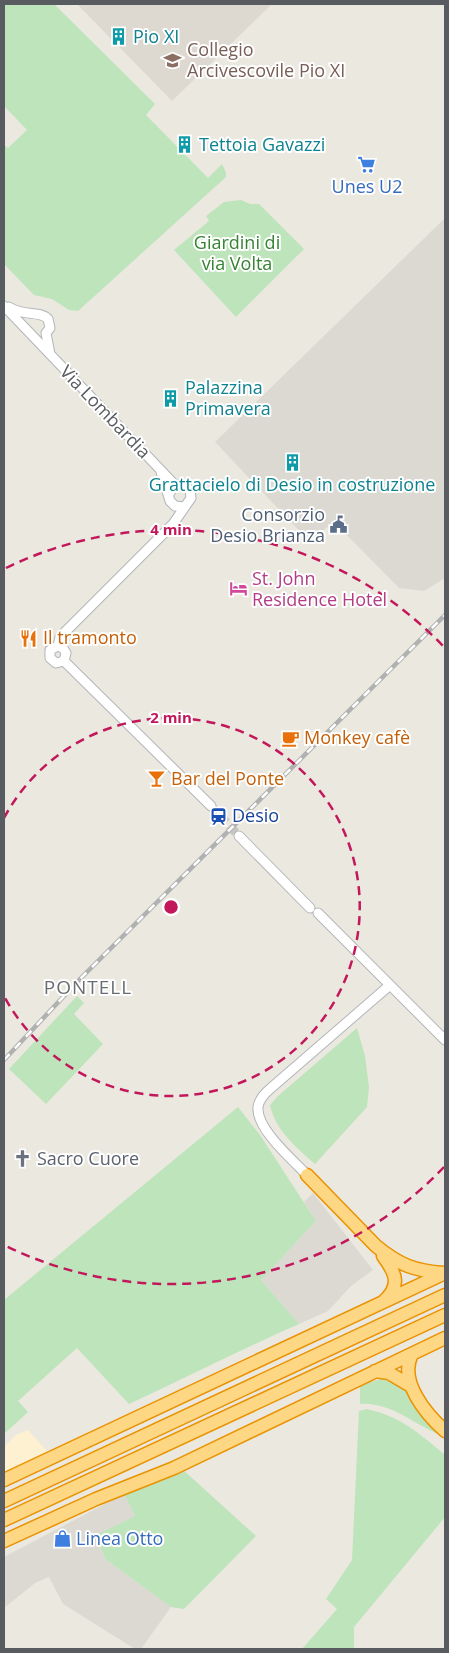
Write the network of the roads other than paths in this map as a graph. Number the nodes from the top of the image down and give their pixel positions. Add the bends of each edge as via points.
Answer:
1 (4, 305) edge
2 (34, 314) junction
3 (30, 332) junction
4 (46, 333) junction
5 (50, 355) junction
6 (160, 469) junction
7 (175, 485) junction
8 (169, 494) junction
9 (172, 504) junction
10 (184, 506) junction
11 (173, 524) junction
12 (58, 646) junction
13 (64, 661) junction
14 (211, 806) tunnel mouth
15 (240, 836) tunnel mouth
16 (390, 985) junction
17 (445, 1040) edge
18 (307, 1175) joint
19 (376, 1246) junction
20 (445, 1273) edge
21 (445, 1295) edge
22 (381, 1304) junction
23 (445, 1315) edge
24 (445, 1338) edge
25 (412, 1354) junction
26 (375, 1371) junction
27 (411, 1386) junction
28 (445, 1431) edge
29 (4, 1480) edge
30 (4, 1501) edge
31 (4, 1520) edge
32 (4, 1541) edge

1 - 2 street, Via Lombardia via 19,313
1 - 3 street, Via Lombardia
2 - 3 street via 27,322
2 - 4 street, Via Lombardia via 48,319 50,328
3 - 4 street via 40,336
3 - 5 street, Via Lombardia
4 - 5 street, Via Lombardia
5 - 6 street, Via Lombardia
6 - 7 street, Via Lombardia
6 - 8 street, Via Lombardia
7 - 8 street
7 - 10 street via 183,485 190,490 191,498
8 - 9 street
9 - 10 street
9 - 11 street
10 - 11 street
11 - 12 street via 60,637
12 - 13 street via 65,650
12 - 13 street via 50,650 50,658 56,663
13 - 14 street
15 - 16 street
16 - 17 street
16 - 18 street via 260,1099 258,1109 263,1126
18 - 19 highway
19 - 20 highway via 398,1263 413,1269
19 - 22 highway via 393,1271 395,1284
20 - 22 highway
21 - 30 highway
22 - 29 highway
23 - 31 highway
24 - 25 highway
25 - 26 highway
25 - 27 highway via 407,1363
26 - 27 highway via 389,1373
26 - 32 highway via 174,1468
27 - 28 highway via 425,1409

